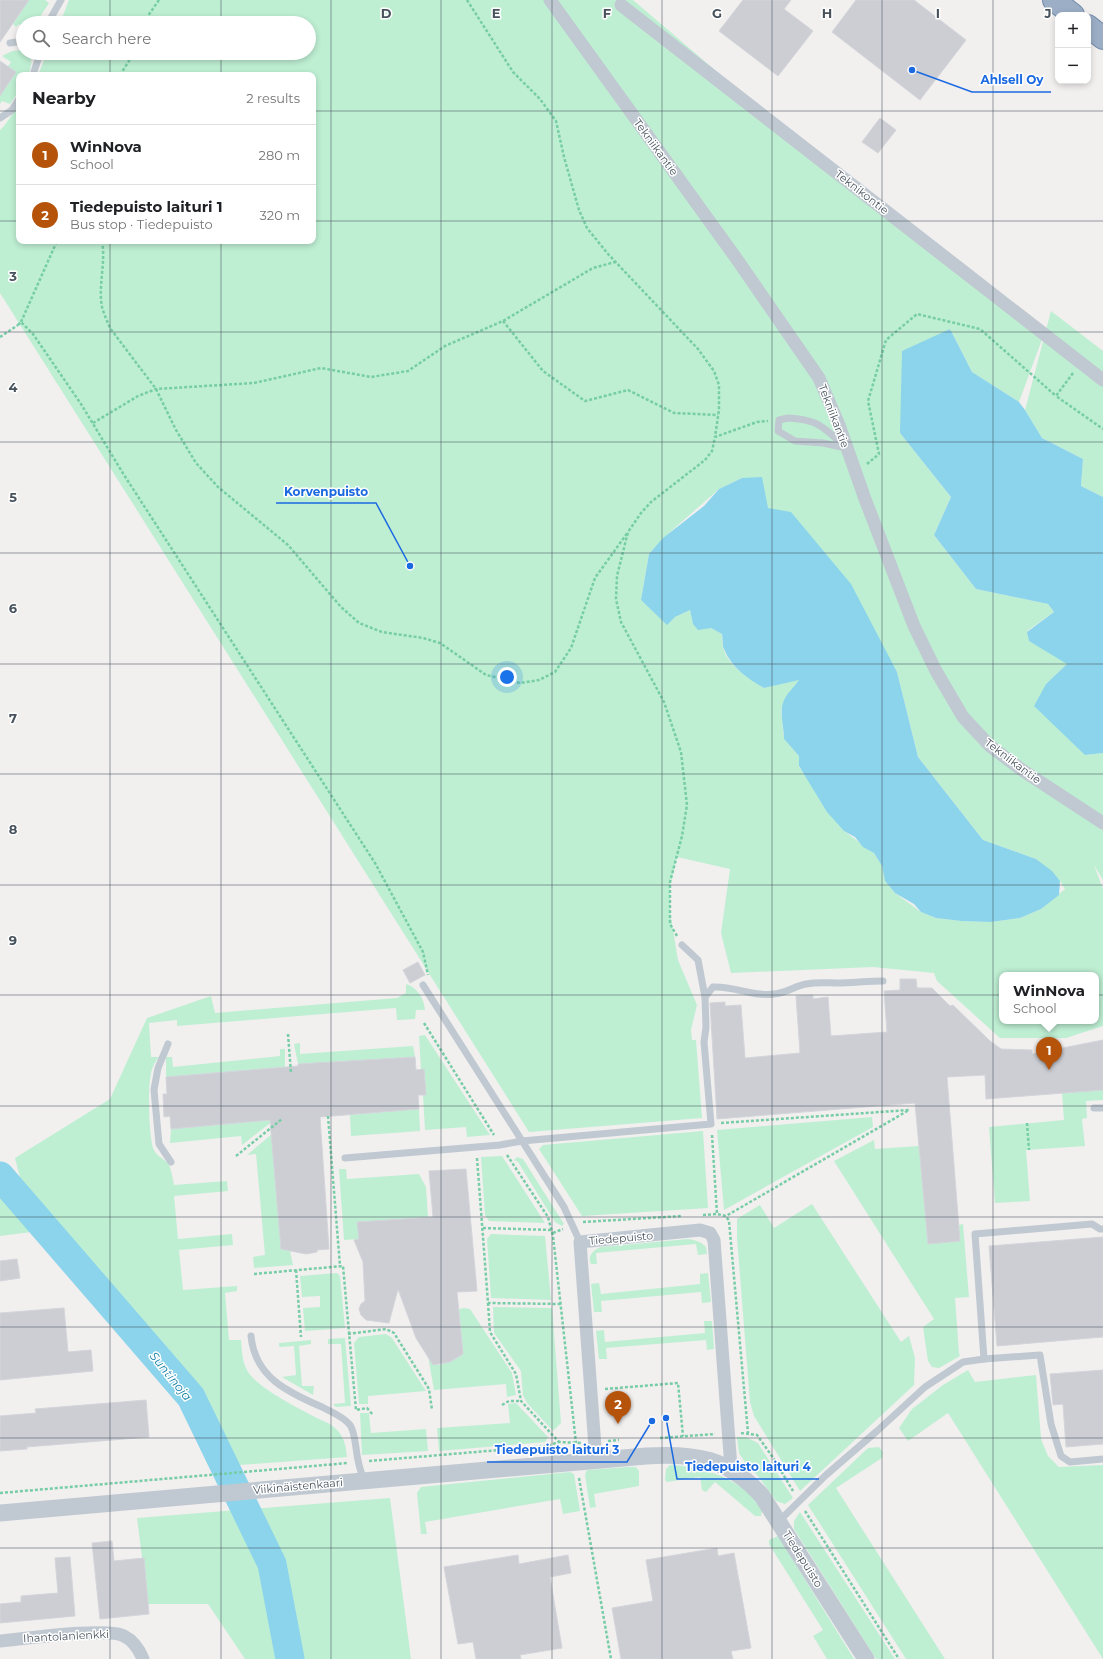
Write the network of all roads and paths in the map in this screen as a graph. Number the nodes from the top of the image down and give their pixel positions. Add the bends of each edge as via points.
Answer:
1 (60, 0) edge
2 (159, 0) edge
3 (467, 0) edge
4 (550, 0) edge
5 (1054, 0) edge
6 (621, 5) dead end
7 (1069, 12) edge
8 (52, 16) edge
9 (149, 16) edge
10 (1091, 28) edge
11 (1103, 38) edge
12 (16, 43) edge
13 (10, 44) dead end
14 (38, 60) edge
15 (130, 60) edge
16 (34, 72) edge
17 (122, 72) edge
18 (16, 104) edge
19 (0, 118) edge
20 (56, 244) edge
21 (103, 244) edge
22 (615, 262) junction
23 (504, 321) junction
24 (21, 322) junction
25 (0, 337) edge
26 (1080, 362) junction
27 (1103, 380) edge
28 (156, 389) junction
29 (1056, 396) junction
30 (718, 415) junction
31 (779, 420) junction
32 (93, 423) junction
33 (1103, 429) edge
34 (715, 437) junction
35 (846, 448) junction
36 (856, 474) junction
37 (628, 532) junction
38 (1103, 823) edge
39 (682, 945) joint
40 (883, 981) dead end
41 (423, 985) dead end
42 (705, 997) junction
43 (433, 1000) junction
44 (424, 1024) dead end
45 (288, 1034) dead end
46 (168, 1044) dead end
47 (291, 1073) dead end
48 (1094, 1108) dead end
49 (1103, 1108) edge
50 (328, 1116) dead end
51 (282, 1119) dead end
52 (1027, 1123) dead end
53 (711, 1124) junction
54 (522, 1141) junction
55 (500, 1145) junction
56 (476, 1146) junction
57 (1029, 1150) dead end
58 (236, 1156) dead end
59 (345, 1158) dead end
60 (171, 1162) dead end
61 (717, 1214) junction
62 (696, 1215) dead end
63 (688, 1216) dead end
64 (726, 1216) junction
65 (573, 1226) junction
66 (483, 1228) junction
67 (1103, 1229) edge
68 (552, 1232) junction
69 (580, 1242) junction
70 (340, 1266) junction
71 (296, 1270) junction
72 (254, 1274) dead end
73 (488, 1303) junction
74 (561, 1304) junction
75 (348, 1334) junction
76 (251, 1336) dead end
77 (301, 1337) dead end
78 (984, 1359) junction
79 (591, 1390) junction
80 (570, 1392) junction
81 (521, 1401) junction
82 (502, 1405) dead end
83 (432, 1410) dead end
84 (373, 1415) dead end
85 (728, 1433) junction
86 (748, 1433) junction
87 (684, 1436) junction
88 (654, 1438) dead end
89 (624, 1440) dead end
90 (559, 1442) junction
91 (595, 1442) junction
92 (576, 1443) junction
93 (1103, 1459) edge
94 (596, 1461) junction
95 (358, 1462) junction
96 (578, 1463) junction
97 (731, 1468) junction
98 (364, 1481) junction
99 (0, 1493) edge
100 (799, 1502) junction
101 (0, 1513) edge
102 (779, 1521) junction
103 (0, 1641) edge
104 (143, 1659) edge
105 (611, 1659) edge
106 (866, 1659) edge
107 (899, 1659) edge

1 - 8 lane
2 - 9 path
3 - 22 path via 513,72 540,99 556,121 579,210 587,228
4 - 35 street, Tekniikantie via 814,371 839,425
5 - 7 highway
6 - 26 street, Teknikontie
10 - 11 highway
12 - 13 lane
14 - 16 lane
15 - 17 path
18 - 19 lane via 12,110
20 - 24 path
21 - 28 path via 102,307 110,328
22 - 23 path via 593,268
22 - 30 path via 707,360 719,385
23 - 28 path via 445,346 408,371 371,377 321,368 254,383
23 - 30 path via 543,371 585,401 628,390 674,413
24 - 25 path
24 - 32 path via 37,340
26 - 27 street, Teknikontie
26 - 29 path
28 - 32 path via 138,396
28 - 37 path via 196,463 218,487 288,545 341,607 359,623 382,632 423,638 440,644 486,675 520,683 539,680 555,672 570,648 594,578
29 - 33 path
29 - 36 path via 980,329 916,314 886,340 868,401 879,454
30 - 34 path
31 - 34 path via 757,422
31 - 35 lane via 803,418 821,425
31 - 35 lane via 778,431 795,441
32 - 43 path via 375,863 423,952
34 - 37 path via 712,451 705,460 651,502
35 - 36 street, Tekniikantie
36 - 38 street, Tekniikantie via 914,626 963,717 990,746
37 - 39 path via 616,576 616,599 621,622 664,702 680,752 687,805 670,882 670,924
39 - 42 lane via 698,960
40 - 42 lane via 816,982 774,994 752,993 727,986 713,987
41 - 43 lane
42 - 53 lane via 704,1042
43 - 54 lane
44 - 55 path
45 - 47 path
46 - 60 lane via 158,1068 154,1090 159,1144
48 - 49 lane
50 - 70 path
51 - 58 path
52 - 57 path
53 - 54 lane
53 - 61 path
53 - 64 path via 909,1110
54 - 55 lane
54 - 65 lane via 564,1207
55 - 56 lane
55 - 68 path via 548,1217
56 - 59 lane
56 - 66 path
61 - 62 path
61 - 64 path
63 - 65 path via 586,1221
64 - 86 path via 731,1240
65 - 68 path
65 - 69 lane
66 - 68 path
66 - 73 path
67 - 78 lane via 1092,1224 975,1234
68 - 74 path
69 - 79 street, Tiedepuisto
69 - 85 street, Tiedepuisto via 700,1230 710,1233 714,1240
70 - 71 path
70 - 75 path via 343,1266
71 - 72 path
71 - 77 path
73 - 74 path
73 - 81 path via 490,1332 516,1374
74 - 80 path
75 - 83 path via 386,1329 394,1333 429,1389
75 - 84 path via 356,1410 367,1408
76 - 95 lane via 259,1364 272,1381 298,1397 344,1419 351,1426
78 - 93 lane via 1040,1355 1051,1424 1061,1456 1070,1462
78 - 100 lane via 963,1362 924,1387
79 - 80 path
79 - 87 path via 678,1383
79 - 91 street, Tiedepuisto
80 - 92 path
81 - 82 path via 509,1400
81 - 90 path
85 - 86 path
85 - 87 path
85 - 97 street, Tiedepuisto
86 - 100 path via 757,1434
87 - 88 path
89 - 91 path
90 - 92 path
90 - 95 path via 547,1446
91 - 92 path
91 - 94 street, Tiedepuisto
92 - 96 path
94 - 96 street, Viikinäistenkaari
94 - 97 street, Tiedepuisto via 675,1454 715,1461
95 - 98 lane
95 - 99 path
96 - 98 street, Viikinäistenkaari
96 - 105 path
97 - 102 street, Tiedepuisto via 750,1482
98 - 101 street, Viikinäistenkaari
100 - 102 lane
100 - 107 path
102 - 106 street, Tiedepuisto
103 - 104 street, Ihantolanlenkki via 104,1632 123,1635 138,1647

